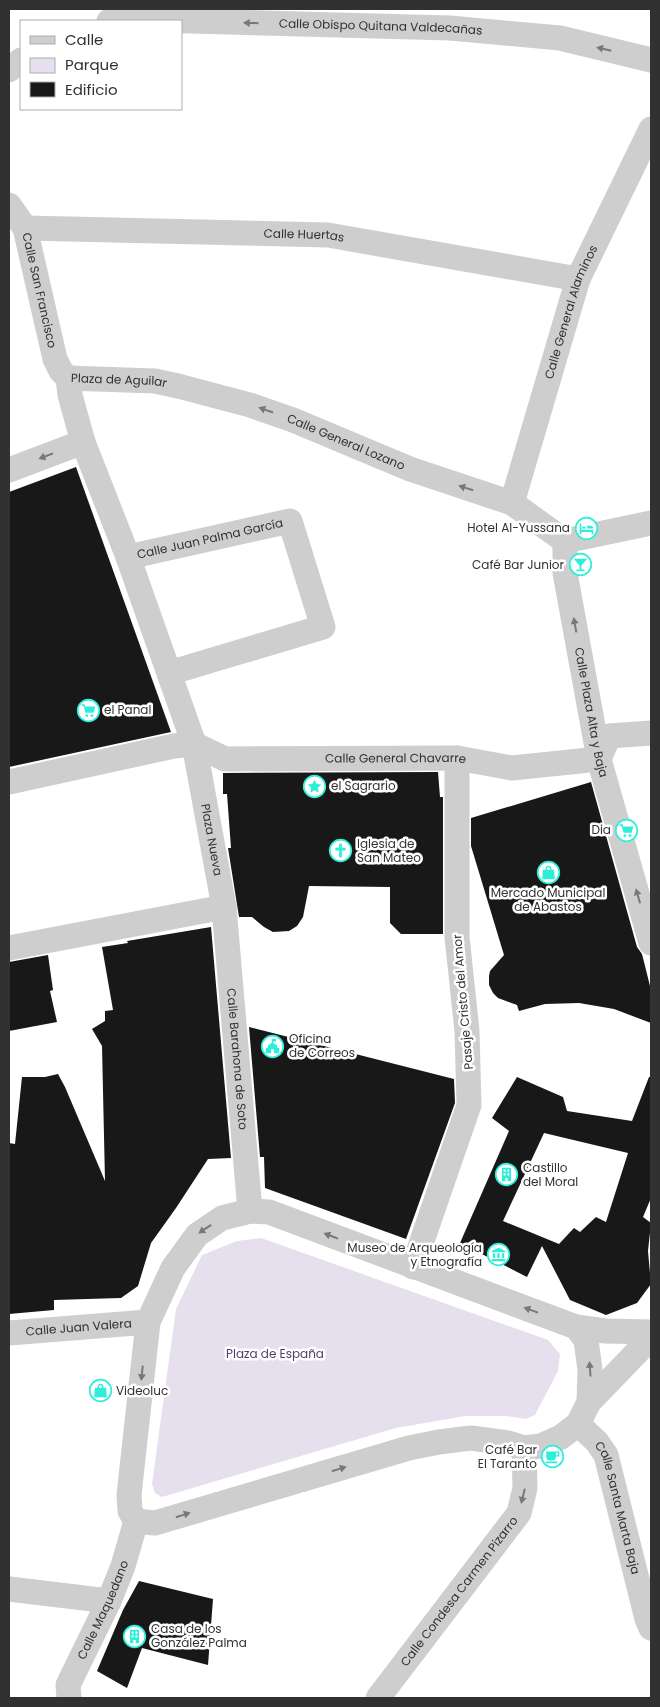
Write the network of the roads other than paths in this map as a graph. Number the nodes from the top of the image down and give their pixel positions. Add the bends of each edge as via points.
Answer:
1 (112, 20) edge
2 (152, 20) edge
3 (182, 21) edge
4 (651, 60) edge
5 (20, 61) edge
6 (9, 70) edge
7 (651, 129) edge
8 (643, 164) edge
9 (9, 205) edge
10 (25, 228) junction
11 (578, 279) junction
12 (68, 378) junction
13 (178, 386) joint
14 (82, 442) junction
15 (9, 470) edge
16 (512, 503) junction
17 (651, 524) edge
18 (565, 541) junction
19 (128, 558) junction
20 (169, 673) junction
21 (651, 733) edge
22 (194, 744) junction
23 (457, 758) junction
24 (599, 759) junction
25 (9, 782) edge
26 (224, 907) junction
27 (651, 943) edge
28 (9, 948) edge
29 (250, 1212) junction
30 (413, 1267) junction
31 (148, 1322) junction
32 (576, 1327) junction
33 (9, 1333) edge
34 (651, 1333) edge
35 (589, 1402) junction
36 (578, 1424) junction
37 (524, 1448) junction
38 (136, 1520) junction
39 (9, 1589) edge
40 (109, 1601) junction
41 (651, 1628) edge
42 (64, 1694) edge
43 (378, 1698) edge

2 -> 1 street, Calle Obispo Quitana Valdecañas
4 -> 3 street, Calle Obispo Quitana Valdecañas via 560,38 450,28
5 - 6 street
7 - 8 street, Calle General Alaminos
8 - 11 street, Calle General Alaminos
9 - 10 street, Calle San Francisco
10 - 11 street, Calle Huertas via 328,234
10 - 12 street, Calle San Francisco via 55,359
11 - 16 street, Calle General Alaminos
12 - 13 street, Plaza de Aguilar via 155,381
12 - 14 street, Plaza de Aguilar
16 -> 13 street, Calle General Lozano via 410,470 293,420
14 -> 15 street
14 - 19 street, Calle Juan Palma García
16 - 18 street
17 - 18 street
24 -> 18 street, Calle Plaza Alta y Baja via 565,573
19 - 20 street, Calle Juan Palma García
19 - 20 street, Calle Juan Palma García via 290,521 323,627
20 - 22 street, Calle Juan Palma García
21 - 24 street via 609,736
22 - 23 street, Calle General Chavarre via 225,759
22 - 25 street
22 - 26 street, Plaza Nueva
23 - 24 street, Calle General Chavarre via 512,768
23 - 30 street, Pasaje Cristo del Amor via 456,937 467,1031 469,1105
27 -> 24 street, Calle Plaza Alta y Baja
26 - 28 street
26 - 29 street, Calle Barahona de Soto
30 -> 29 street via 269,1212
29 -> 31 street via 222,1218 197,1235 173,1268
32 -> 30 street
31 - 33 street, Calle Juan Valera
31 -> 38 street via 129,1495 130,1511
32 - 34 street
35 -> 32 street via 590,1370 586,1340
34 - 35 street via 645,1344
35 - 36 street
36 - 37 street via 541,1446
36 - 41 street, Calle Santa Marta Baja via 606,1455
38 -> 37 street via 155,1523 439,1442 471,1438 508,1442
37 -> 43 street, Calle Condesa Carmen Pizarro via 525,1488 519,1513
38 - 40 street, Calle Maquedano
39 - 40 street
40 - 42 street, Calle Maquedano

